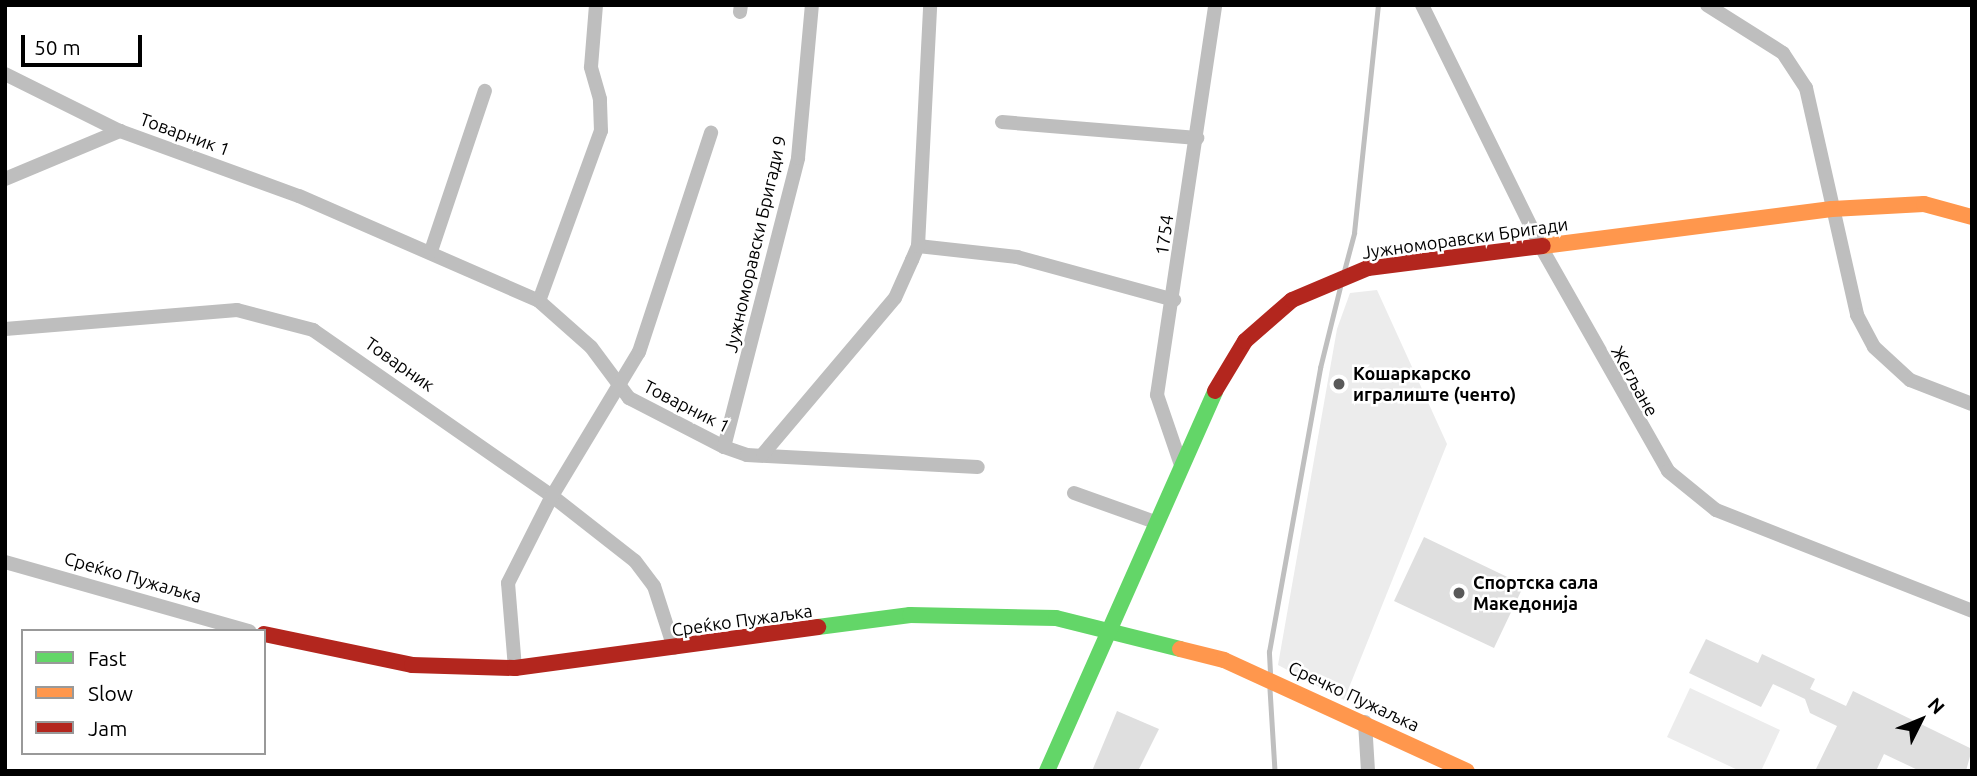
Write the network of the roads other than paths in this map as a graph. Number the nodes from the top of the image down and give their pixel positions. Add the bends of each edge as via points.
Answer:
1 (596, 5) edge
2 (812, 5) edge
3 (930, 5) edge
4 (1215, 5) edge
5 (1422, 5) edge
6 (1707, 5) edge
7 (5, 74) edge
8 (485, 91) dead end
9 (1002, 122) dead end
10 (120, 131) junction
11 (710, 133) dead end
12 (1197, 138) junction
13 (5, 179) edge
14 (1832, 209) junction
15 (1972, 217) edge
16 (918, 246) junction
17 (1541, 247) junction
18 (431, 251) junction
19 (1174, 300) junction
20 (539, 301) junction
21 (5, 329) edge
22 (620, 389) junction
23 (1972, 404) edge
24 (724, 447) junction
25 (763, 454) junction
26 (1181, 465) junction
27 (978, 467) dead end
28 (1074, 493) dead end
29 (552, 496) junction
30 (1155, 522) junction
31 (5, 562) edge
32 (1972, 611) edge
33 (1110, 628) junction
34 (242, 629) edge
35 (266, 635) edge
36 (674, 648) junction
37 (1224, 660) joint
38 (515, 668) junction
39 (1365, 722) junction
40 (1046, 771) edge
41 (1368, 771) edge
42 (1466, 771) edge

1 - 20 street via 591,68 600,99 601,131
2 - 24 street, Јужноморавски Бригади 9 via 798,158
3 - 16 street
4 - 12 street, 1754
5 - 17 street, Жегљане
6 - 14 street via 1783,53 1806,89
7 - 10 street, Товарник 1
8 - 18 street
9 - 12 street
10 - 13 street, Товарник 1
10 - 18 street, Товарник 1
11 - 22 street via 639,352
12 - 19 street, 1754
14 - 15 street, Јужноморавски Бригади via 1924,204
14 - 17 street, Јужноморавски Бригади
14 - 23 street via 1857,315 1874,348 1910,380
16 - 19 street via 1017,257
16 - 25 street via 895,298
17 - 26 street, Јужноморавски Бригади via 1368,268 1292,300 1245,341 1221,377
17 - 32 street, Жегљане via 1654,455 1695,498
18 - 20 street, Товарник 1
19 - 26 street, 1754 via 1157,395
20 - 22 street, Товарник 1 via 591,347
21 - 29 street, Товарник via 210,311 283,318 354,355
22 - 24 street, Товарник 1
22 - 29 street
24 - 25 street, Товарник 1
25 - 27 street, Товарник 1
26 - 30 street, Јужноморавски Бригади
28 - 30 street
29 - 36 street, Товарник via 646,574
29 - 38 street via 508,583
30 - 33 street, Јужноморавски Бригади
31 - 34 street, Среќко Пужаљка
33 - 36 street, Среќко Пужаљка via 991,613 910,615
33 - 37 street, Среќко Пужаљка
33 - 40 street, Јужноморавски Бригади
35 - 38 street, Среќко Пужаљка via 412,665
36 - 38 street, Среќко Пужаљка
37 - 39 street, Сречко Пужаљка
39 - 41 street
39 - 42 street, Сречко Пужаљка

